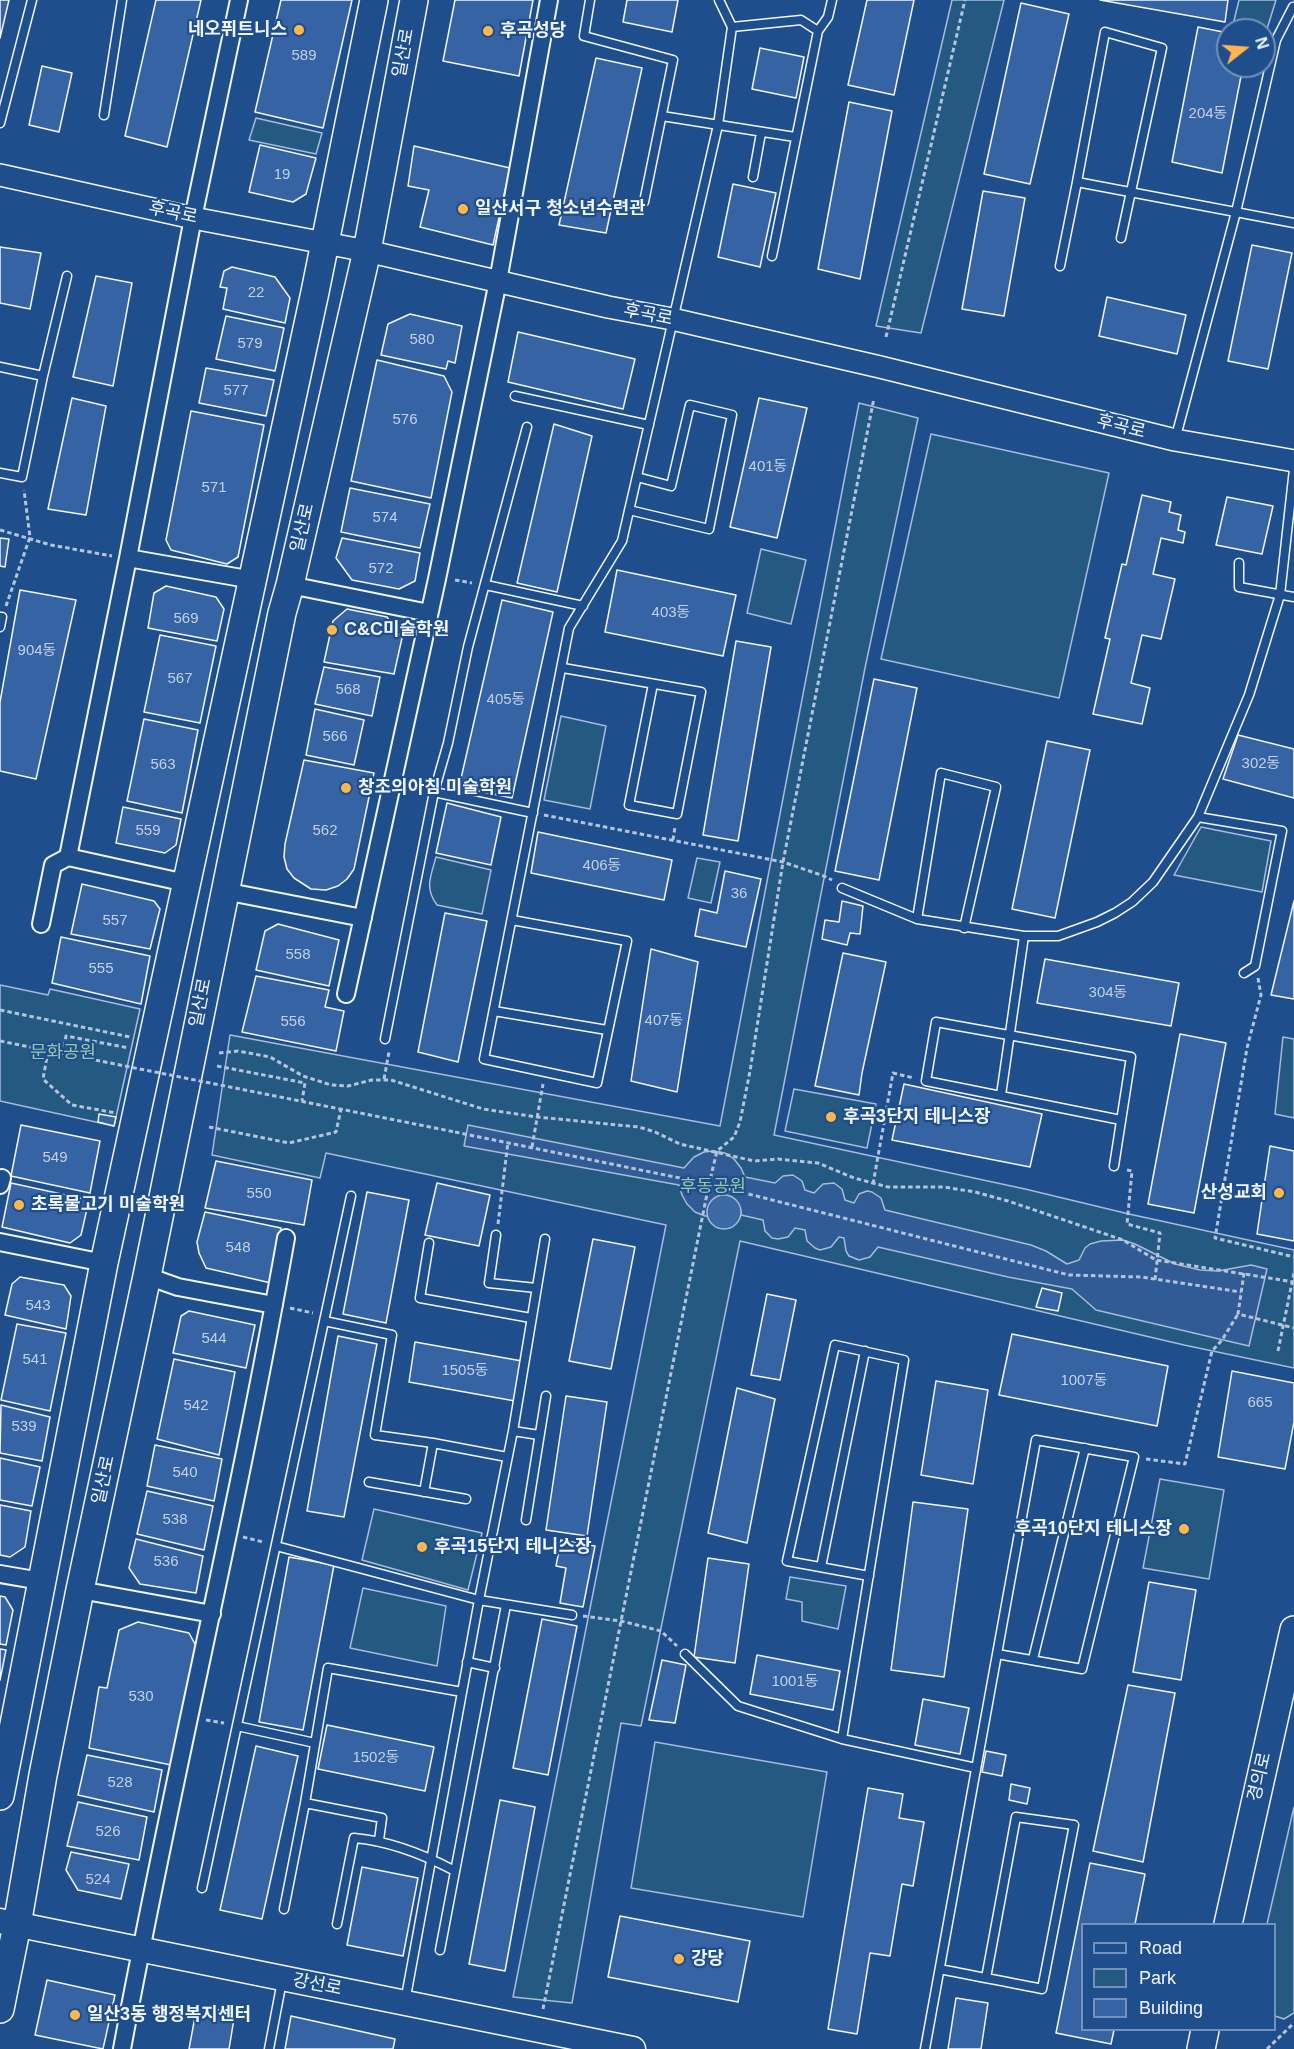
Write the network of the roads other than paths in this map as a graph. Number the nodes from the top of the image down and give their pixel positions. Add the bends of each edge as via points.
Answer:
1 (32, 0) edge
2 (122, 0) edge
3 (240, 0) edge
4 (374, 0) edge
5 (414, 0) edge
6 (549, 0) edge
7 (590, 0) edge
8 (720, 0) edge
9 (832, 0) edge
10 (1293, 7) edge
11 (732, 27) junction
12 (818, 31) junction
13 (104, 115) dead end
14 (662, 116) junction
15 (0, 123) edge
16 (718, 125) junction
17 (761, 132) junction
18 (795, 137) junction
19 (0, 175) edge
20 (753, 177) dead end
21 (1077, 182) junction
22 (1132, 191) junction
23 (644, 202) dead end
24 (1236, 212) junction
25 (193, 218) junction
26 (1294, 223) edge
27 (1121, 238) dead end
28 (325, 244) junction
29 (367, 251) junction
30 (772, 256) dead end
31 (1060, 266) dead end
32 (67, 276) dead end
33 (498, 281) junction
34 (672, 319) junction
35 (0, 367) edge
36 (43, 376) junction
37 (514, 396) dead end
38 (649, 425) junction
39 (528, 427) dead end
40 (1175, 440) junction
41 (1294, 461) edge
42 (1294, 469) edge
43 (0, 473) edge
44 (636, 477) junction
45 (629, 510) junction
46 (128, 558) junction
47 (1239, 563) dead end
48 (253, 580) junction
49 (290, 585) junction
50 (486, 585) junction
51 (1280, 595) junction
52 (1294, 597) edge
53 (583, 606) junction
54 (429, 613) junction
55 (1, 617) edge
56 (0, 627) edge
57 (563, 668) junction
58 (652, 684) junction
59 (434, 792) junction
60 (533, 813) junction
61 (1198, 816) junction
62 (68, 857) junction
63 (186, 883) junction
64 (842, 888) road end
65 (224, 891) junction
66 (363, 918) junction
67 (917, 918) junction
68 (512, 920) junction
69 (42, 924) dead end
70 (964, 928) junction
71 (1024, 936) junction
72 (1244, 973) dead end
73 (346, 994) dead end
74 (494, 1011) junction
75 (607, 1030) junction
76 (1009, 1036) junction
77 (385, 1039) road end
78 (1001, 1095) junction
79 (1121, 1120) junction
80 (1114, 1166) road end
81 (351, 1196) dead end
82 (496, 1235) road end
83 (286, 1238) dead end
84 (545, 1239) dead end
85 (0, 1242) edge
86 (429, 1242) dead end
87 (104, 1263) junction
88 (147, 1276) junction
89 (537, 1288) junction
90 (274, 1305) junction
91 (531, 1318) junction
92 (324, 1321) junction
93 (865, 1351) junction
94 (546, 1396) dead end
95 (513, 1431) junction
96 (539, 1435) junction
97 (433, 1443) junction
98 (1085, 1448) junction
99 (507, 1457) junction
100 (369, 1482) dead end
101 (424, 1492) junction
102 (466, 1499) dead end
103 (526, 1520) dead end
104 (276, 1546) junction
105 (821, 1567) junction
106 (0, 1574) edge
107 (868, 1576) junction
108 (41, 1581) junction
109 (80, 1590) junction
110 (479, 1600) junction
111 (506, 1605) junction
112 (212, 1614) junction
113 (572, 1615) road end
114 (1294, 1630) edge
115 (685, 1654) road end
116 (997, 1654) junction
117 (1033, 1659) junction
118 (467, 1662) junction
119 (495, 1668) junction
120 (1294, 1676) edge
121 (462, 1692) junction
122 (237, 1726) junction
123 (842, 1739) junction
124 (315, 1743) junction
125 (976, 1768) junction
126 (0, 1797) edge
127 (305, 1803) junction
128 (379, 1840) junction
129 (431, 1858) junction
130 (455, 1871) junction
131 (202, 1888) dead end
132 (284, 1909) dead end
133 (8, 1923) edge
134 (1228, 1923) edge
135 (1242, 1923) edge
136 (337, 1924) dead end
137 (140, 1950) junction
138 (440, 1950) dead end
139 (940, 1969) junction
140 (283, 1978) junction
141 (986, 1978) junction
142 (405, 2002) junction
143 (0, 2009) edge
144 (1205, 2031) edge
145 (1223, 2031) edge
146 (122, 2049) edge
147 (269, 2049) edge
148 (633, 2049) edge
149 (925, 2049) edge
150 (1201, 2049) edge
151 (1220, 2049) edge

1 - 15 lane
2 - 13 lane
3 - 25 street
4 - 28 main road
5 - 29 main road, 일산로
6 - 33 street
7 - 14 lane via 584,36 673,60
8 - 11 lane
9 - 12 lane via 828,17
10 - 24 lane via 1276,40
11 - 12 lane via 801,20
11 - 16 lane
12 - 18 lane
14 - 16 lane
14 - 23 lane
16 - 17 lane
16 - 34 lane
17 - 18 lane
17 - 20 lane
18 - 30 lane
19 - 25 street, 후곡로
21 - 22 lane
21 - 22 lane via 1105,32 1162,48
21 - 31 lane
22 - 24 lane
22 - 27 lane
24 - 26 lane
24 - 40 lane
25 - 28 street, 후곡로
25 - 46 street
28 - 29 street, 후곡로
28 - 48 main road
29 - 33 street, 후곡로
29 - 49 main road, 일산로
32 - 36 lane
33 - 34 street, 후곡로
33 - 54 street
34 - 38 lane
34 - 40 street, 후곡로
35 - 36 lane
36 - 43 lane via 22,477
37 - 38 lane
38 - 44 lane
39 - 50 lane
40 - 41 street, 후곡로
42 - 51 lane
44 - 45 lane
44 - 45 lane via 671,486 690,405 732,415 709,529
45 - 53 lane via 622,541
46 - 48 street
46 - 62 street
47 - 51 lane via 1239,587
48 - 63 main road
49 - 54 street
49 - 65 main road, 일산로
50 - 53 lane
50 - 59 lane
51 - 52 lane
51 - 61 lane via 1250,695
53 - 57 lane via 569,628
54 - 66 street
55 - 56 lane
57 - 58 lane
57 - 60 lane
58 - 58 lane via 701,692 677,814 629,805
59 - 60 lane
59 - 77 lane
60 - 68 lane
61 - 71 lane via 1153,882 1132,902 1078,930 1058,936
61 - 72 lane via 1282,831 1255,966
62 - 63 street
62 - 69 street via 53,865
63 - 87 main road
64 - 67 lane
65 - 66 street
65 - 88 main road, 일산로
66 - 73 street
67 - 70 lane
67 - 70 lane via 941,773 996,787
68 - 74 lane
68 - 75 lane via 627,940
70 - 71 lane
71 - 76 lane
74 - 75 lane
74 - 75 lane via 484,1059 597,1083
76 - 78 lane
76 - 78 lane via 936,1022 926,1081
76 - 79 lane via 1131,1057
78 - 79 lane
79 - 80 lane
81 - 92 lane
82 - 89 lane via 489,1283
83 - 90 street
84 - 89 lane
85 - 87 street
86 - 91 lane via 420,1298
87 - 108 main road
88 - 90 street via 178,1287
88 - 109 main road, 일산로
89 - 91 lane
90 - 112 street
91 - 95 lane
92 - 97 lane via 392,1335 375,1435
92 - 104 lane
93 - 105 lane
93 - 105 lane via 834,1345 787,1561
93 - 107 lane via 904,1360
94 - 96 lane
95 - 96 lane
95 - 99 lane
96 - 103 lane
97 - 99 lane
97 - 101 lane
98 - 116 lane via 1036,1440
98 - 117 lane
98 - 117 lane via 1134,1457 1082,1669
99 - 110 lane
100 - 101 lane
101 - 102 lane
104 - 110 lane
104 - 122 lane
105 - 107 lane
106 - 108 street
107 - 123 lane
108 - 126 main road
109 - 112 street
109 - 133 main road, 일산로
110 - 111 lane
110 - 118 lane
111 - 113 lane
111 - 119 lane
112 - 137 street
114 - 134 main road, 경의로
115 - 123 lane via 738,1706
116 - 117 lane
116 - 125 lane
118 - 119 lane
118 - 121 lane
119 - 130 lane
120 - 135 main road, 경의로 via 1258,1831
121 - 124 lane via 328,1668
121 - 129 lane
122 - 124 lane
122 - 131 lane
123 - 125 lane
124 - 127 lane
125 - 139 lane
127 - 128 lane via 382,1818
127 - 132 lane
128 - 129 lane
128 - 136 lane via 354,1838
129 - 130 lane
129 - 142 lane
130 - 138 lane
133 - 137 main road, 강선로
133 - 143 main road, 일산로
137 - 140 main road, 강선로
137 - 146 street
139 - 141 lane
139 - 149 lane
140 - 142 main road, 강선로
140 - 147 lane
141 - 141 lane via 1042,1989 1074,1825 1016,1816
142 - 148 main road, 강선로
144 - 150 main road
145 - 151 main road

